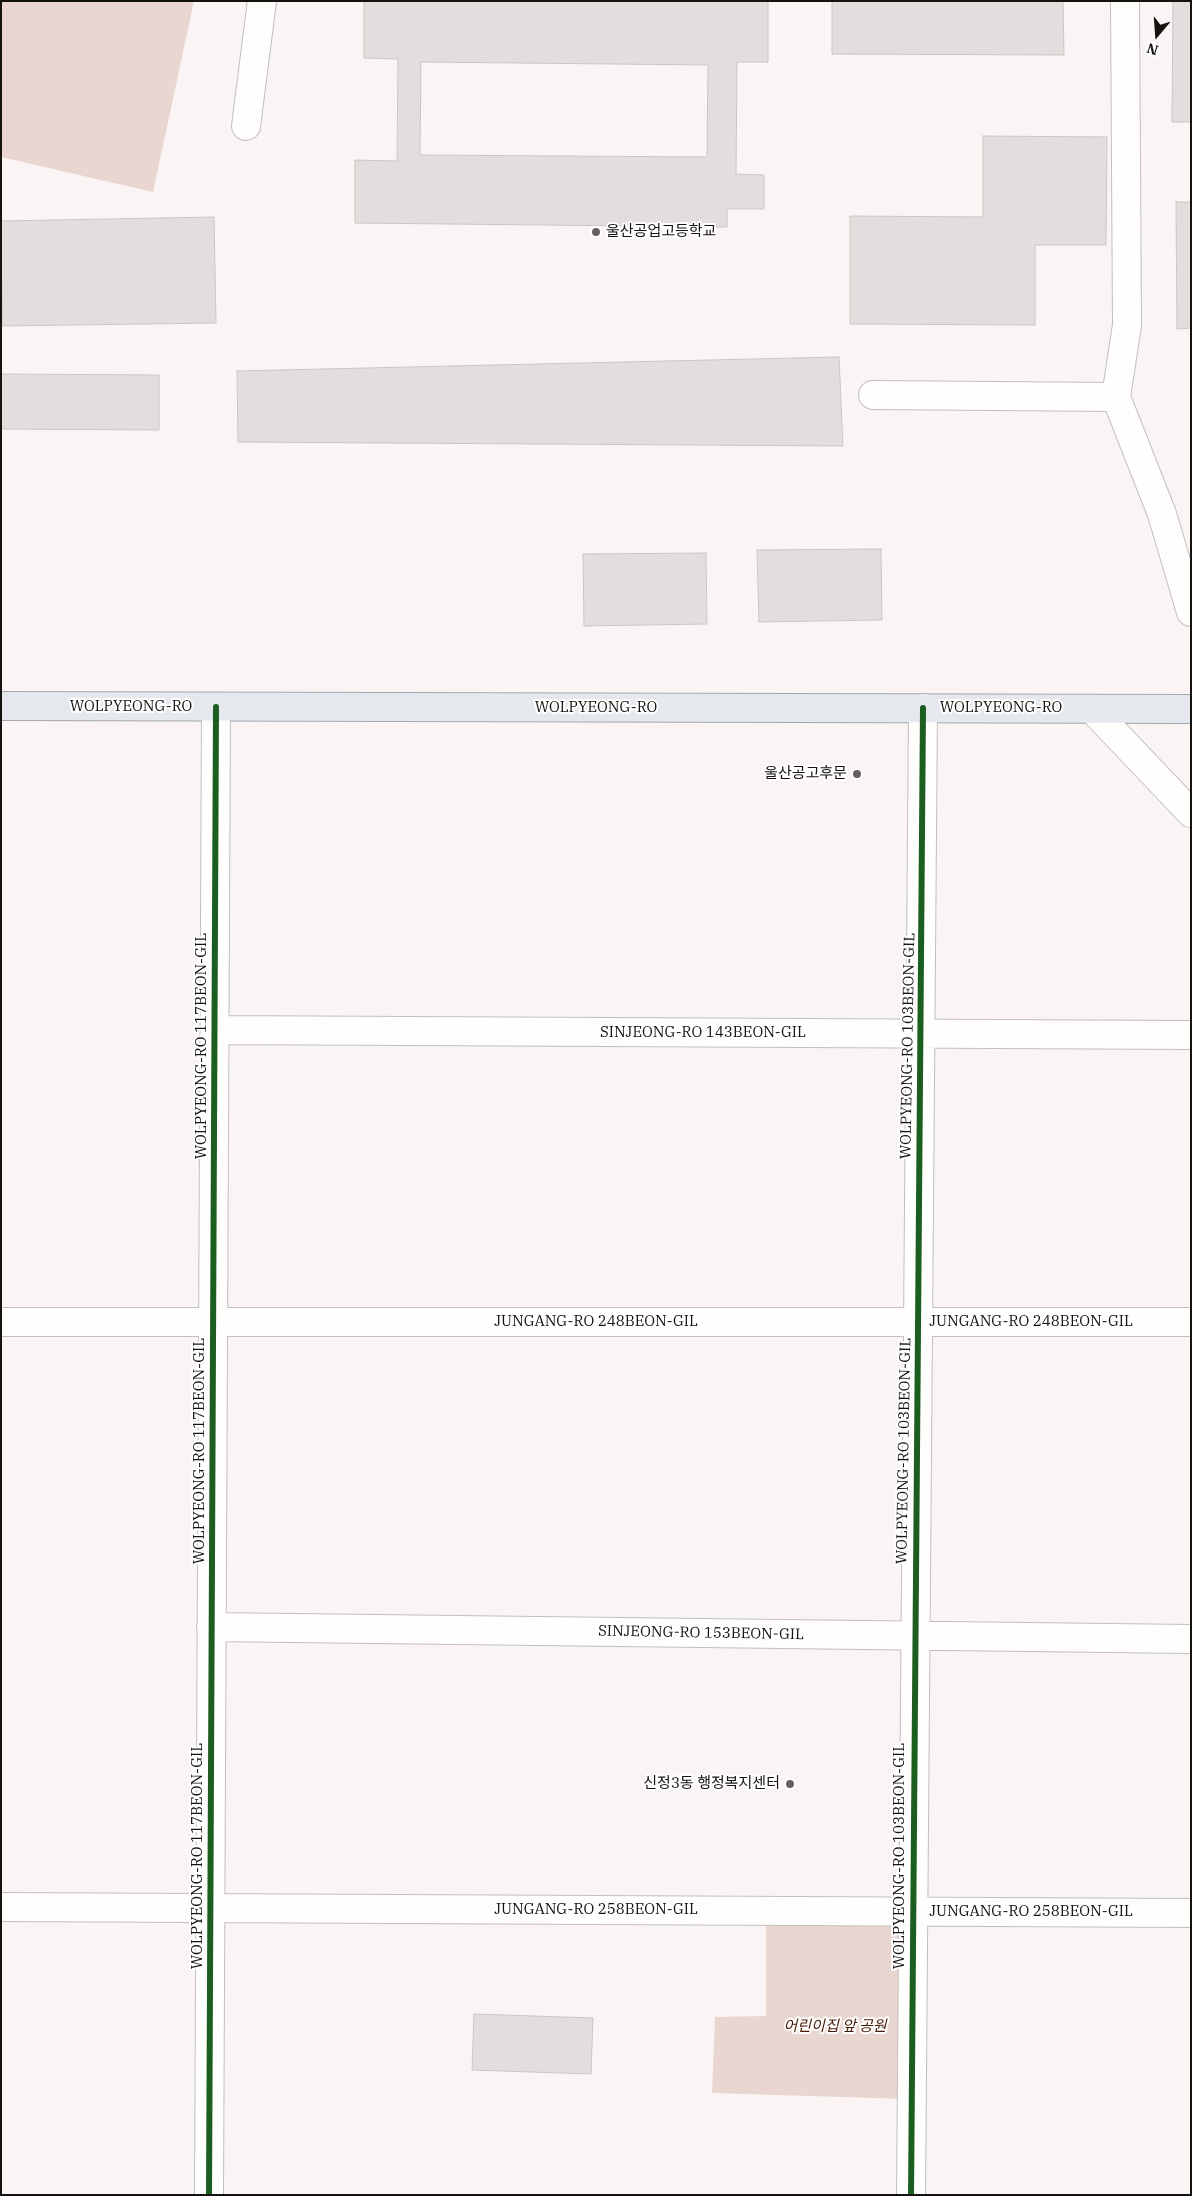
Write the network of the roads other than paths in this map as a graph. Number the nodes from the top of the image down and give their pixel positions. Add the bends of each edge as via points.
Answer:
1 (262, 1) edge
2 (1125, 1) edge
3 (246, 126) dead end
4 (873, 395) dead end
5 (1116, 397) junction
6 (1191, 612) edge
7 (1, 706) edge
8 (216, 707) junction
9 (923, 708) junction
10 (1092, 708) junction
11 (1191, 709) edge
12 (1191, 813) edge
13 (215, 1030) junction
14 (920, 1034) junction
15 (1191, 1035) edge
16 (1, 1322) edge
17 (213, 1322) junction
18 (918, 1322) junction
19 (1191, 1322) edge
20 (211, 1627) junction
21 (915, 1635) junction
22 (1191, 1639) edge
23 (1, 1907) edge
24 (210, 1908) junction
25 (912, 1911) junction
26 (1191, 1913) edge
27 (209, 2195) edge
28 (911, 2195) edge

1 - 3 street
2 - 5 street via 1126,325
4 - 5 street
5 - 6 street via 1162,514
7 - 8 main road, WOLPYEONG-RO
8 - 9 main road, WOLPYEONG-RO
8 - 13 street, WOLPYEONG-RO 117BEON-GIL
9 - 10 main road, WOLPYEONG-RO
9 - 14 street, WOLPYEONG-RO 103BEON-GIL
10 - 11 main road, WOLPYEONG-RO
10 - 12 street
13 - 14 street, SINJEONG-RO 143BEON-GIL
13 - 17 street, WOLPYEONG-RO 117BEON-GIL
14 - 15 street, SINJEONG-RO 143BEON-GIL
14 - 18 street, WOLPYEONG-RO 103BEON-GIL
16 - 17 street, JUNGANG-RO 248BEON-GIL
17 - 18 street, JUNGANG-RO 248BEON-GIL
17 - 20 street, WOLPYEONG-RO 117BEON-GIL
18 - 19 street, JUNGANG-RO 248BEON-GIL
18 - 21 street, WOLPYEONG-RO 103BEON-GIL
20 - 21 street, SINJEONG-RO 153BEON-GIL
20 - 24 street, WOLPYEONG-RO 117BEON-GIL
21 - 22 street, SINJEONG-RO 153BEON-GIL
21 - 25 street, WOLPYEONG-RO 103BEON-GIL
23 - 24 street, JUNGANG-RO 258BEON-GIL
24 - 25 street, JUNGANG-RO 258BEON-GIL
24 - 27 street, WOLPYEONG-RO 117BEON-GIL
25 - 26 street, JUNGANG-RO 258BEON-GIL
25 - 28 street, WOLPYEONG-RO 103BEON-GIL

